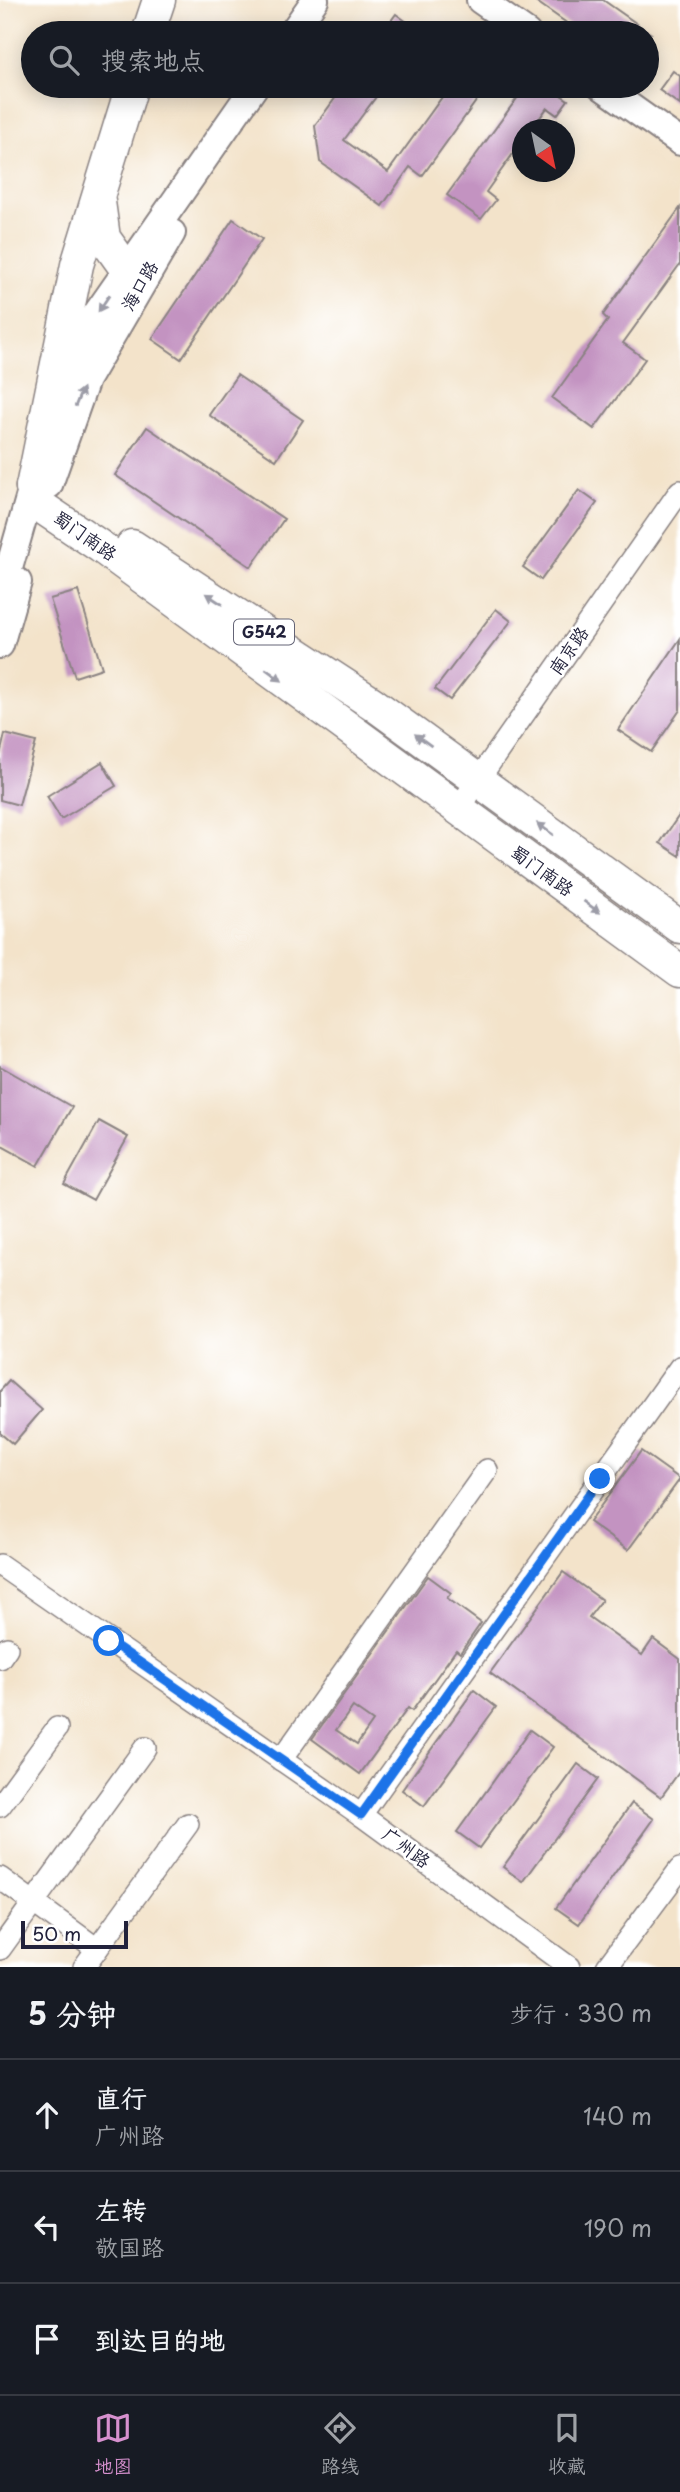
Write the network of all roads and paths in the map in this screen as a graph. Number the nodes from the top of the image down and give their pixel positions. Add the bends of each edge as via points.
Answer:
1 (159, 0) edge
2 (316, 0) edge
3 (336, 0) edge
4 (480, 0) edge
5 (152, 21) edge
6 (301, 21) edge
7 (321, 21) edge
8 (510, 21) edge
9 (128, 98) edge
10 (247, 98) edge
11 (267, 98) edge
12 (618, 98) edge
13 (680, 142) edge
14 (100, 187) junction
15 (127, 270) junction
16 (680, 491) edge
17 (40, 492) junction
18 (0, 600) edge
19 (0, 645) edge
20 (478, 780) junction
21 (457, 810) junction
22 (680, 927) edge
23 (680, 971) edge
24 (680, 1367) edge
25 (487, 1470) dead end
26 (0, 1566) edge
27 (57, 1728) dead end
28 (145, 1748) dead end
29 (281, 1760) junction
30 (0, 1807) edge
31 (361, 1815) junction
32 (188, 1824) dead end
33 (680, 1869) edge
34 (0, 1878) edge
35 (33, 1902) junction
36 (0, 1949) edge
37 (97, 1949) junction
38 (84, 1967) edge
39 (569, 1967) edge
40 (607, 1967) edge

1 - 5 highway
2 - 6 main road
3 - 7 main road
4 - 8 main road
9 - 14 highway
10 - 15 main road, 海口路
17 -> 11 main road, 海口路 via 86,380 166,242
12 - 13 main road
14 - 15 highway via 100,227
14 - 17 highway via 77,265
15 -> 17 main road, 海口路 via 92,320 66,376
16 - 20 street, 南京路
17 - 18 main road
17 - 19 main road
20 -> 17 highway, 蜀门南路 / G542 via 372,703 109,530
17 -> 21 highway, 蜀门南路 / G542 via 101,547
20 - 21 street, 南京路
22 -> 20 highway, 蜀门南路 / G542
21 -> 23 highway, 蜀门南路 / G542
24 - 31 street
25 - 29 street
26 - 29 street, 广州路
27 - 30 street
28 - 35 street
29 - 31 street, 广州路
31 - 39 street, 广州路
32 - 37 street
33 - 40 street
34 - 35 street
35 - 36 street
35 - 37 street
37 - 38 street

